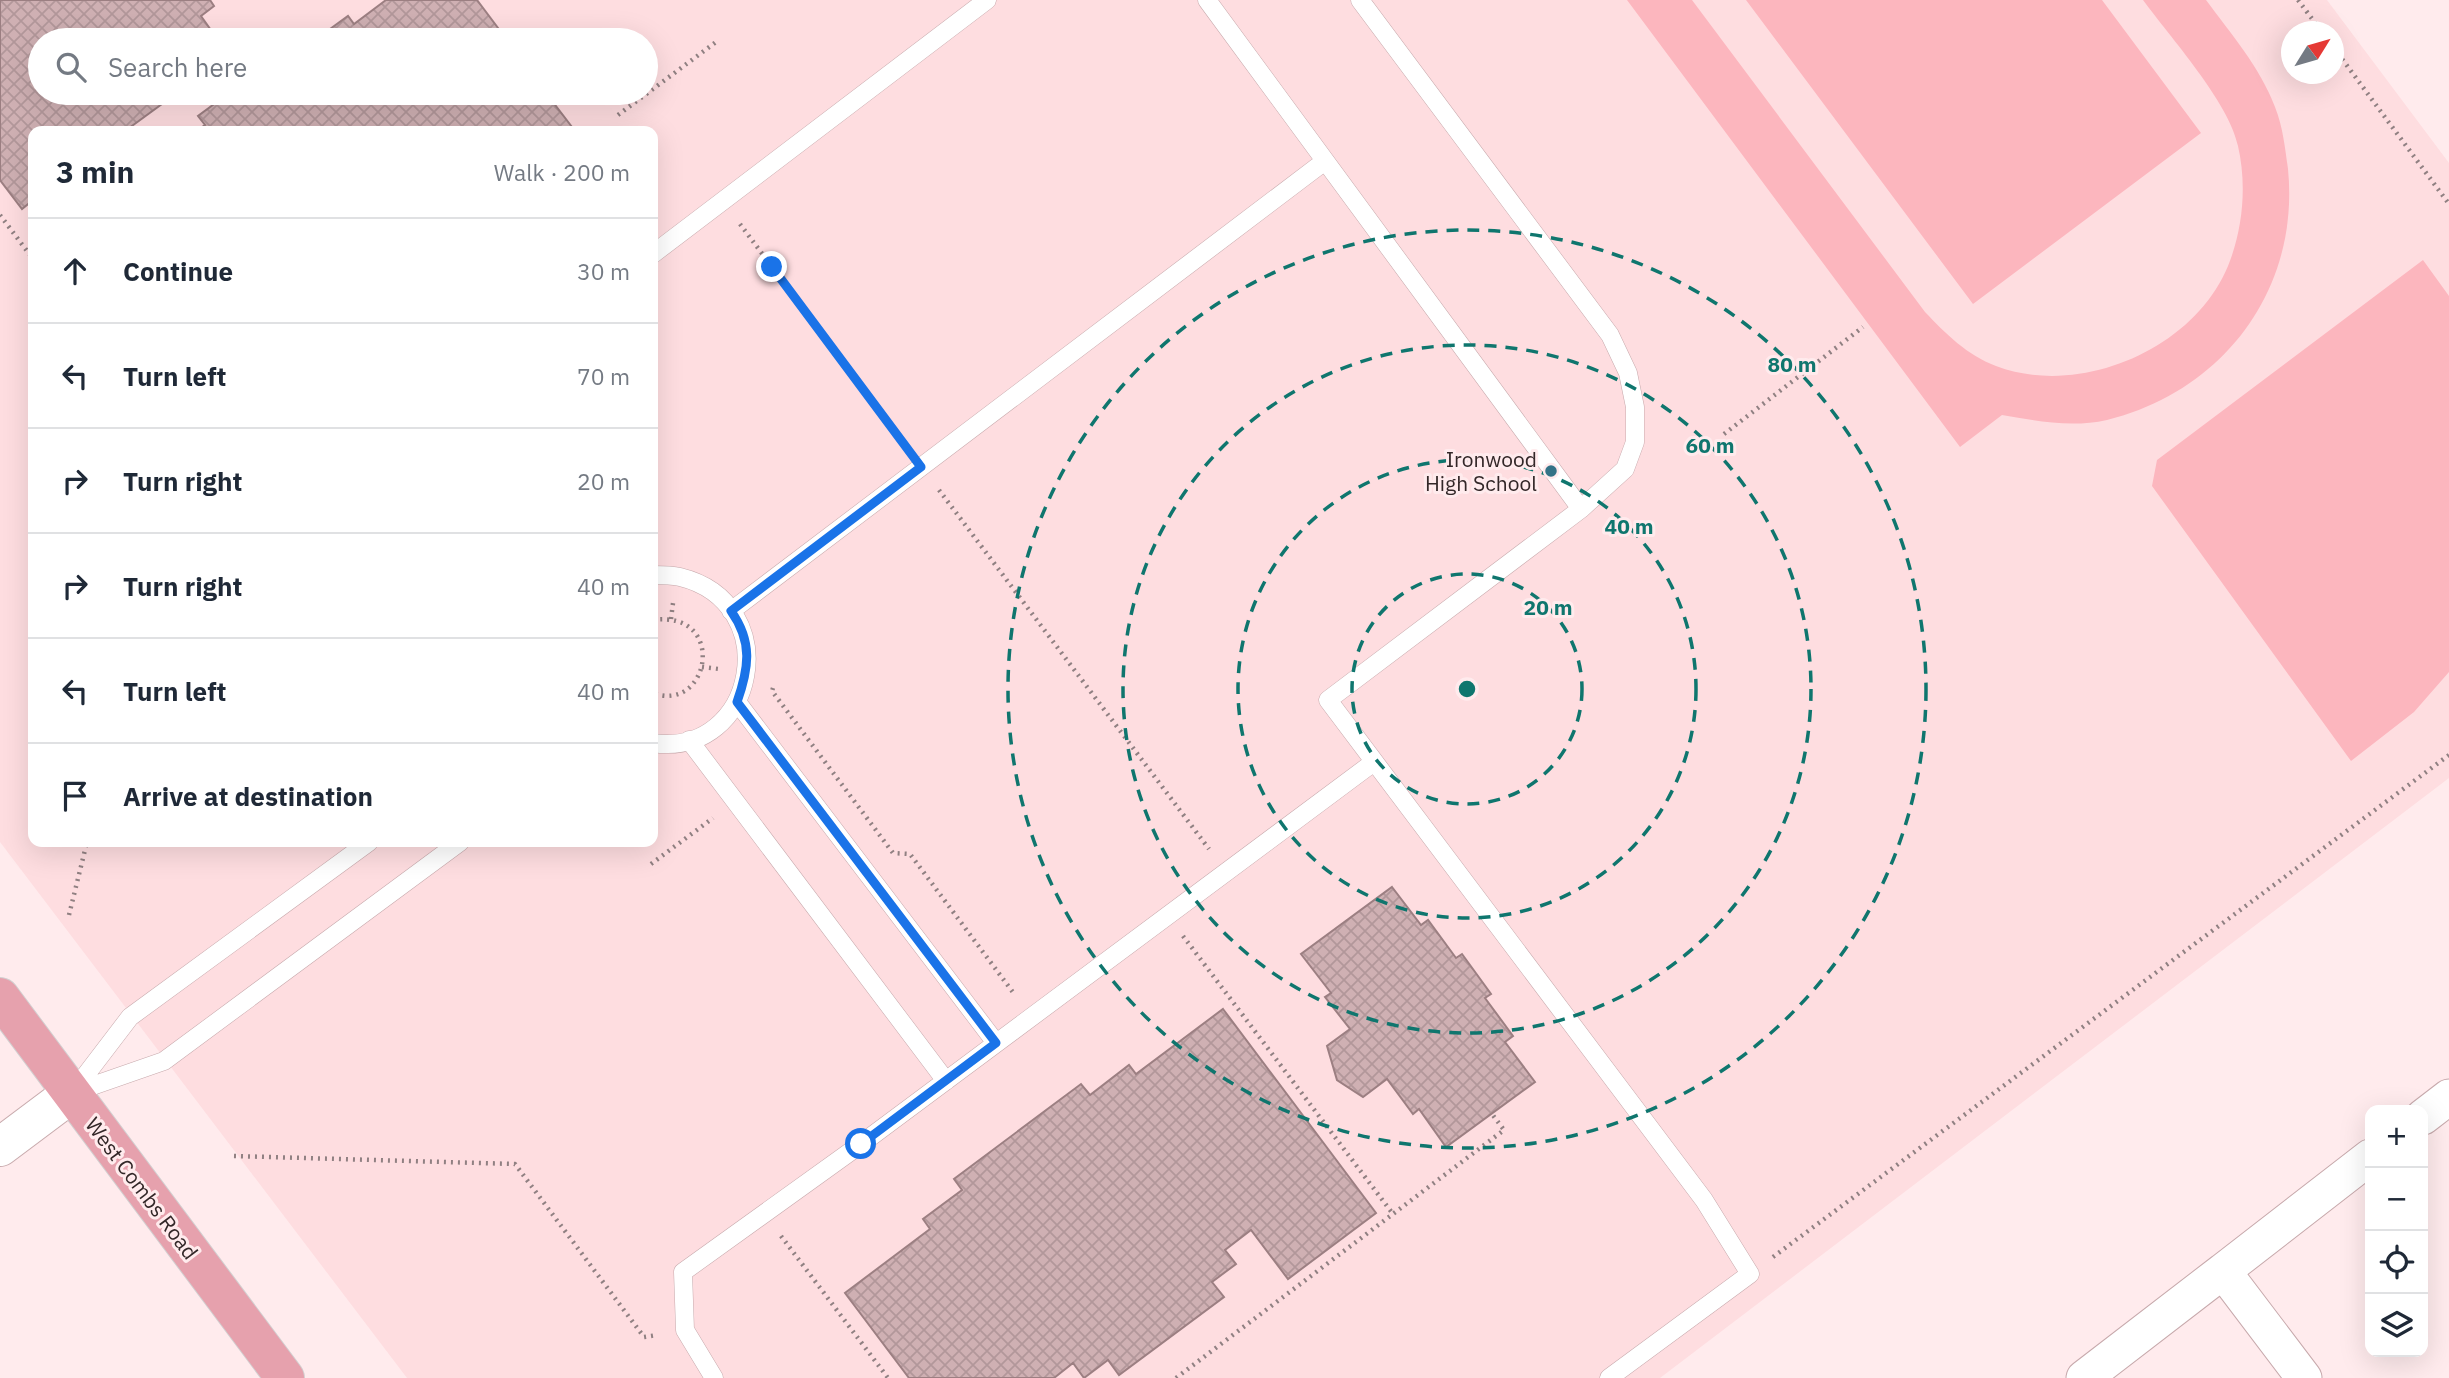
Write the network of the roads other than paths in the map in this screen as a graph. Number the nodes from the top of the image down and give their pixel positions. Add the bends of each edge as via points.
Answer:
1 (987, 0) edge
2 (1207, 0) edge
3 (1360, 0) edge
4 (1325, 161) junction
5 (658, 250) edge
6 (1581, 509) junction
7 (658, 575) edge
8 (731, 611) junction
9 (737, 702) junction
10 (689, 740) junction
11 (658, 744) edge
12 (1374, 762) junction
13 (362, 847) edge
14 (453, 847) edge
15 (0, 997) edge
16 (996, 1043) junction
17 (946, 1081) junction
18 (72, 1093) junction
19 (2449, 1097) edge
20 (2428, 1113) edge
21 (0, 1147) edge
22 (2365, 1161) edge
23 (2222, 1270) junction
24 (285, 1378) edge
25 (714, 1378) edge
26 (1609, 1378) edge
27 (2084, 1378) edge
28 (2304, 1378) edge

1 - 5 lane
2 - 4 lane
3 - 6 lane via 1609,335 1628,373 1635,407 1635,442 1625,469
4 - 6 lane
4 - 8 lane
6 - 12 lane via 1328,700
7 - 8 lane via 703,585
8 - 9 lane via 747,650
9 - 10 lane via 708,732
9 - 16 lane
10 - 11 lane
10 - 17 lane
12 - 16 lane
12 - 26 lane via 1704,1200 1750,1274
13 - 18 lane via 130,1017
14 - 18 lane via 164,1060
15 - 18 main road, West Combs Road
16 - 17 lane
17 - 25 lane via 683,1272 685,1330
18 - 21 street
18 - 24 main road, West Combs Road
19 - 20 street
22 - 23 street
23 - 27 street
23 - 28 street

